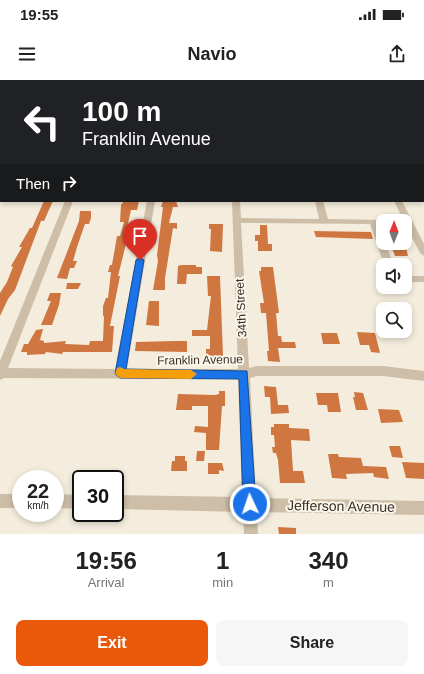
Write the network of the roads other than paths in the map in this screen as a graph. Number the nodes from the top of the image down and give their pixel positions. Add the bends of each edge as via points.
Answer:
1 (41, 80) edge
2 (59, 80) edge
3 (116, 80) edge
4 (69, 202) edge
5 (151, 202) edge
6 (236, 202) edge
7 (319, 202) edge
8 (398, 202) edge
9 (403, 214) edge
10 (237, 220) junction
11 (324, 221) junction
12 (373, 222) joint
13 (412, 232) edge
14 (424, 252) edge
15 (386, 258) edge
16 (412, 279) edge
17 (424, 279) edge
18 (0, 373) edge
19 (120, 374) junction
20 (244, 374) junction
21 (424, 376) edge
22 (0, 501) edge
23 (12, 501) edge
24 (124, 502) edge
25 (250, 504) junction
26 (424, 508) edge
27 (251, 534) edge

1 - 2 street
2 - 3 street
4 - 18 street
5 - 19 street
6 - 10 street, 34th Street
7 - 11 street
8 - 9 street
10 - 11 street
10 - 20 street, 34th Street
11 - 12 street
12 - 15 street
13 - 14 street
16 - 17 street
18 - 19 street, Franklin Avenue
19 - 20 street, Franklin Avenue
20 - 21 street, Franklin Avenue via 256,371 383,371
20 - 25 street, 34th Street
22 - 23 street
24 - 25 street, Jefferson Avenue
25 - 26 street, Jefferson Avenue
25 - 27 street, 34th Street

